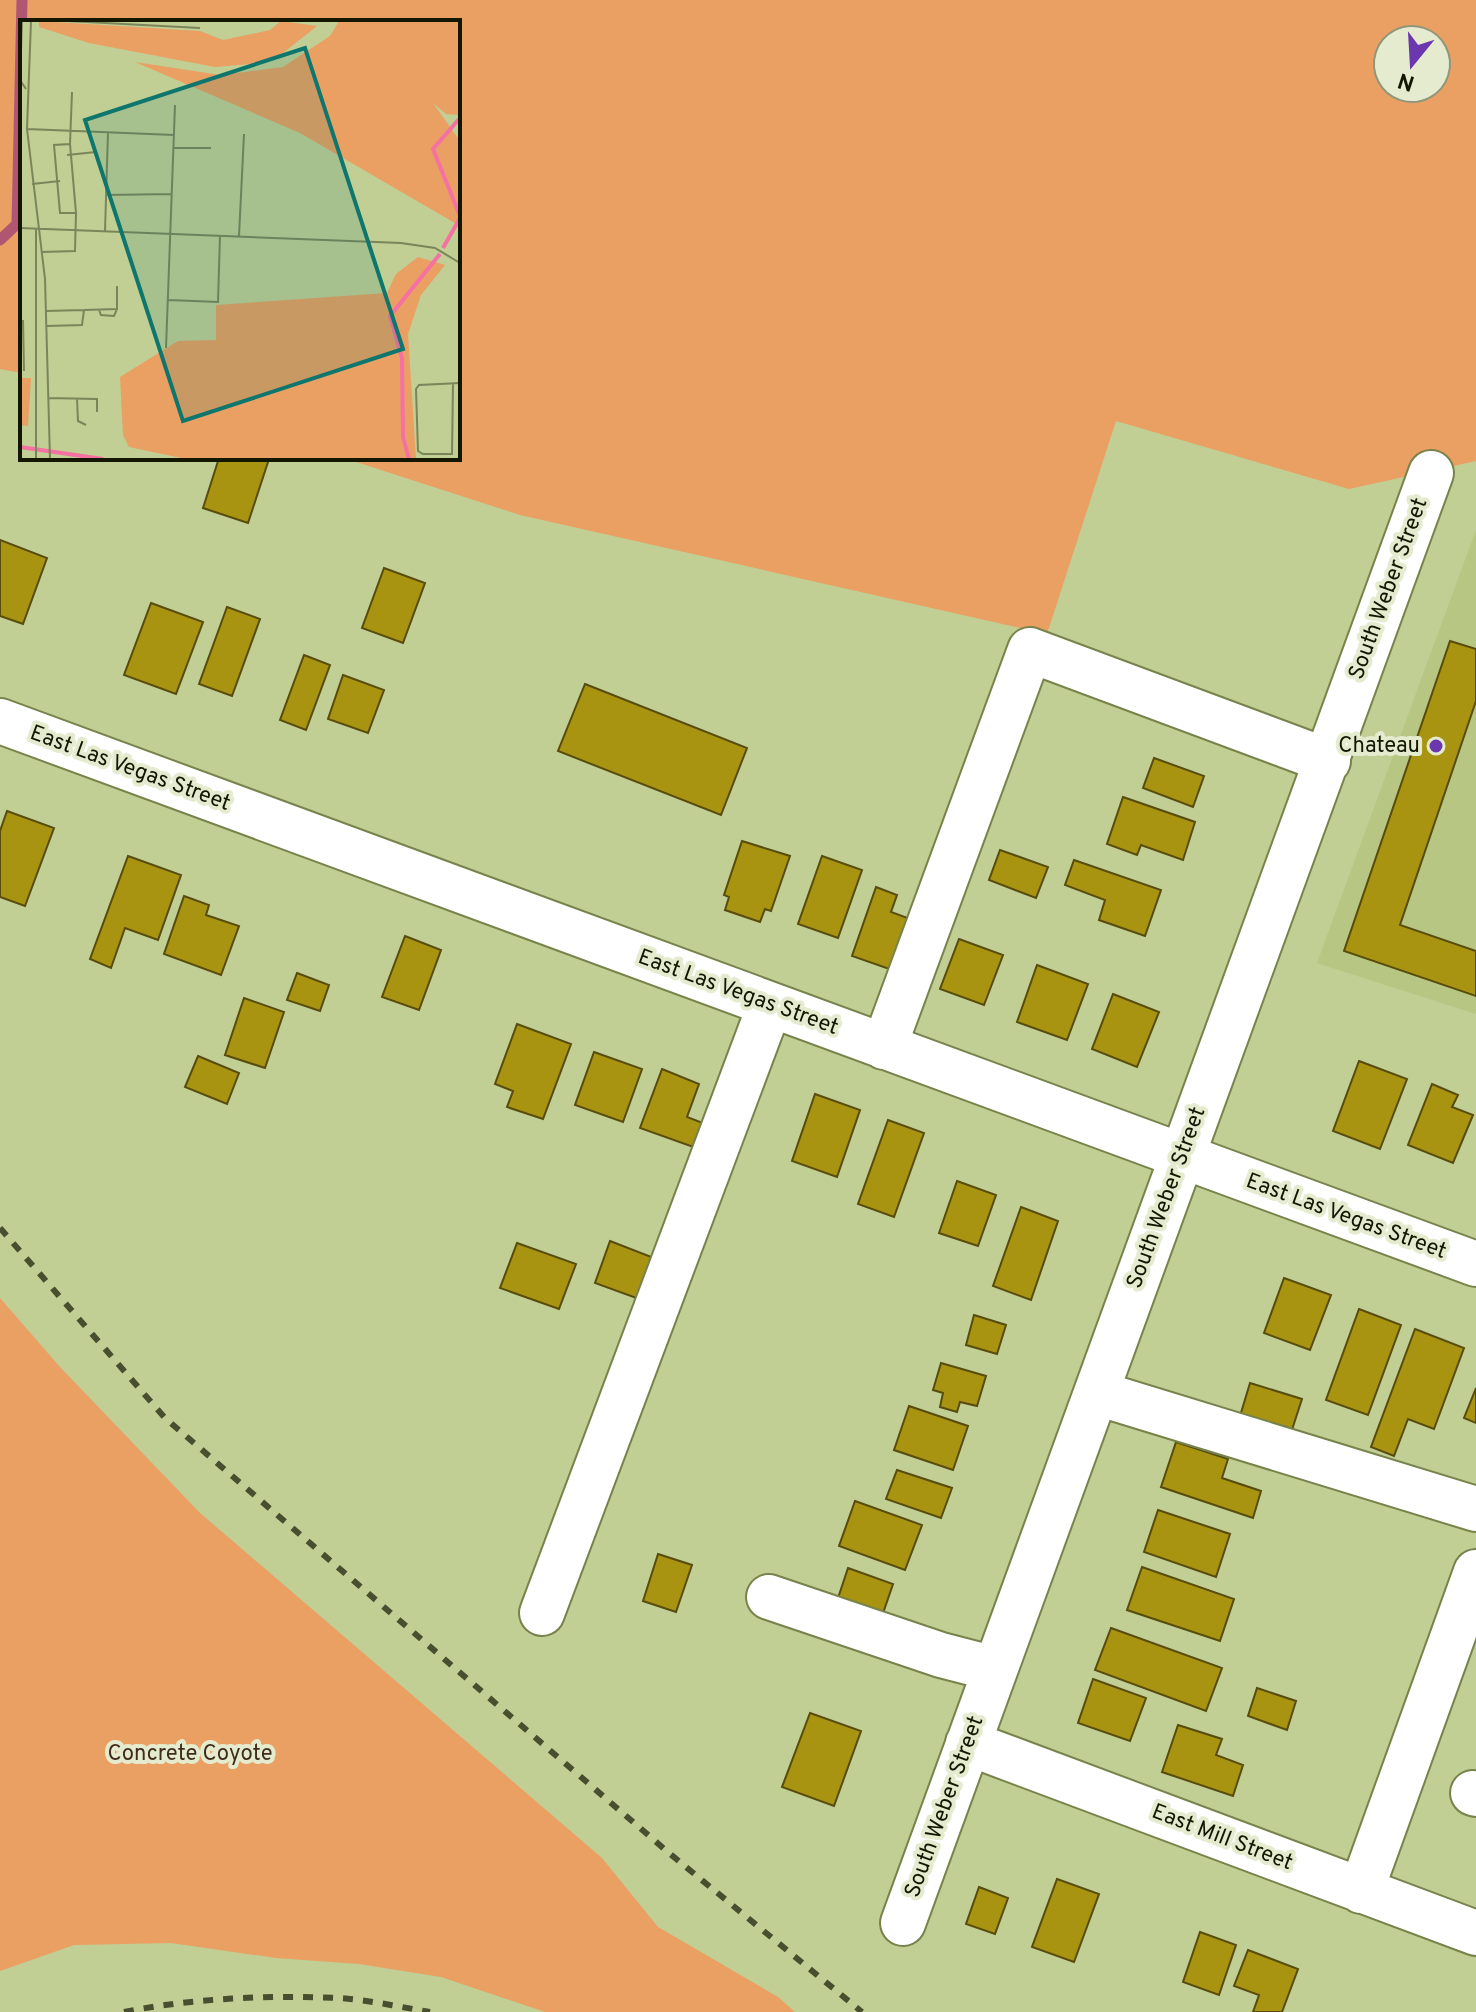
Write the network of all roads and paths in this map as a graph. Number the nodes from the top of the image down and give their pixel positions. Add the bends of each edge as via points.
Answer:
1 (1431, 473) dead end
2 (0, 721) edge
3 (1328, 761) junction
4 (770, 1005) junction
5 (884, 1047) junction
6 (1181, 1157) junction
7 (1476, 1264) edge
8 (1097, 1393) junction
9 (1476, 1509) edge
10 (1476, 1572) edge
11 (769, 1597) dead end
12 (542, 1613) dead end
13 (995, 1669) junction
14 (968, 1743) junction
15 (1361, 1891) junction
16 (903, 1923) dead end
17 (1476, 1933) edge

1 - 3 street, South Weber Street
2 - 4 street, East Las Vegas Street
3 - 5 street via 1030,650
3 - 6 street, South Weber Street
4 - 5 street, East Las Vegas Street
4 - 12 street
5 - 6 street, East Las Vegas Street
6 - 7 street, East Las Vegas Street
6 - 8 street, South Weber Street
8 - 9 street
8 - 13 street, South Weber Street
10 - 15 street
11 - 13 street
13 - 14 street, South Weber Street
14 - 15 street, East Mill Street
14 - 16 street, South Weber Street
15 - 17 street, East Mill Street

